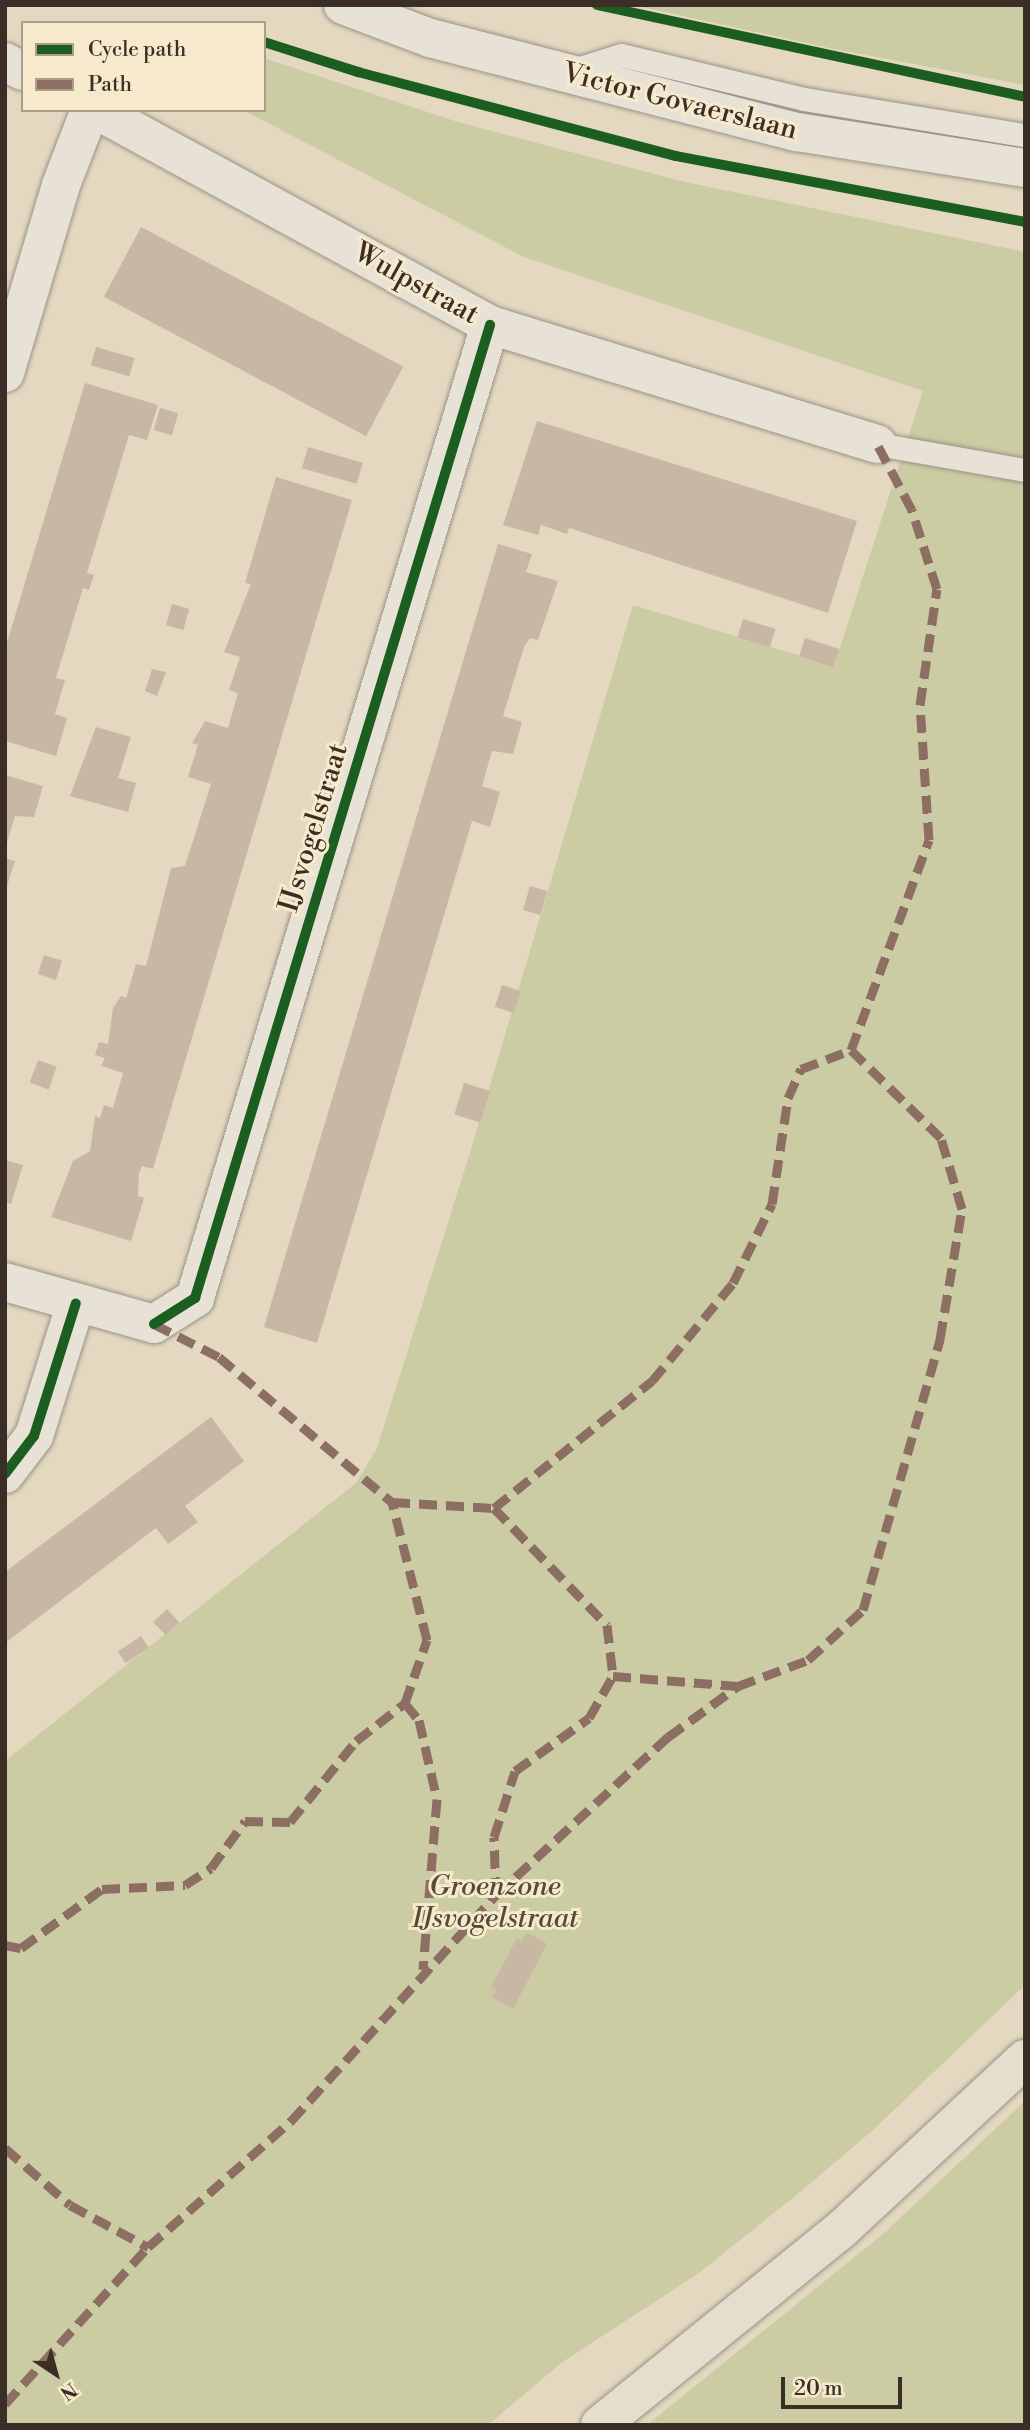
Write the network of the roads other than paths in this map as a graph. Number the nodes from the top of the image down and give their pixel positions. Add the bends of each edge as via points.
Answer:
1 (343, 5) edge
2 (5, 62) edge
3 (21, 70) edge
4 (563, 73) junction
5 (89, 112) edge
6 (100, 112) edge
7 (1025, 135) edge
8 (1025, 168) edge
9 (490, 325) junction
10 (5, 373) edge
11 (877, 444) joint
12 (1025, 470) edge
13 (5, 1282) edge
14 (76, 1303) junction
15 (5, 1474) edge
16 (1025, 2059) edge
17 (600, 2425) edge

1 - 4 street, Victor Govaerslaan via 430,38
2 - 3 street
4 - 7 lane via 621,54 804,99
4 - 8 street, Victor Govaerslaan via 797,131
5 - 10 street via 61,185
6 - 9 street, Wulpstraat
9 - 11 street, Wulpstraat
9 - 14 street, IJsvogelstraat via 195,1298 154,1324
11 - 12 lane
13 - 14 street
14 - 15 street via 34,1436
16 - 17 highway via 842,2229

